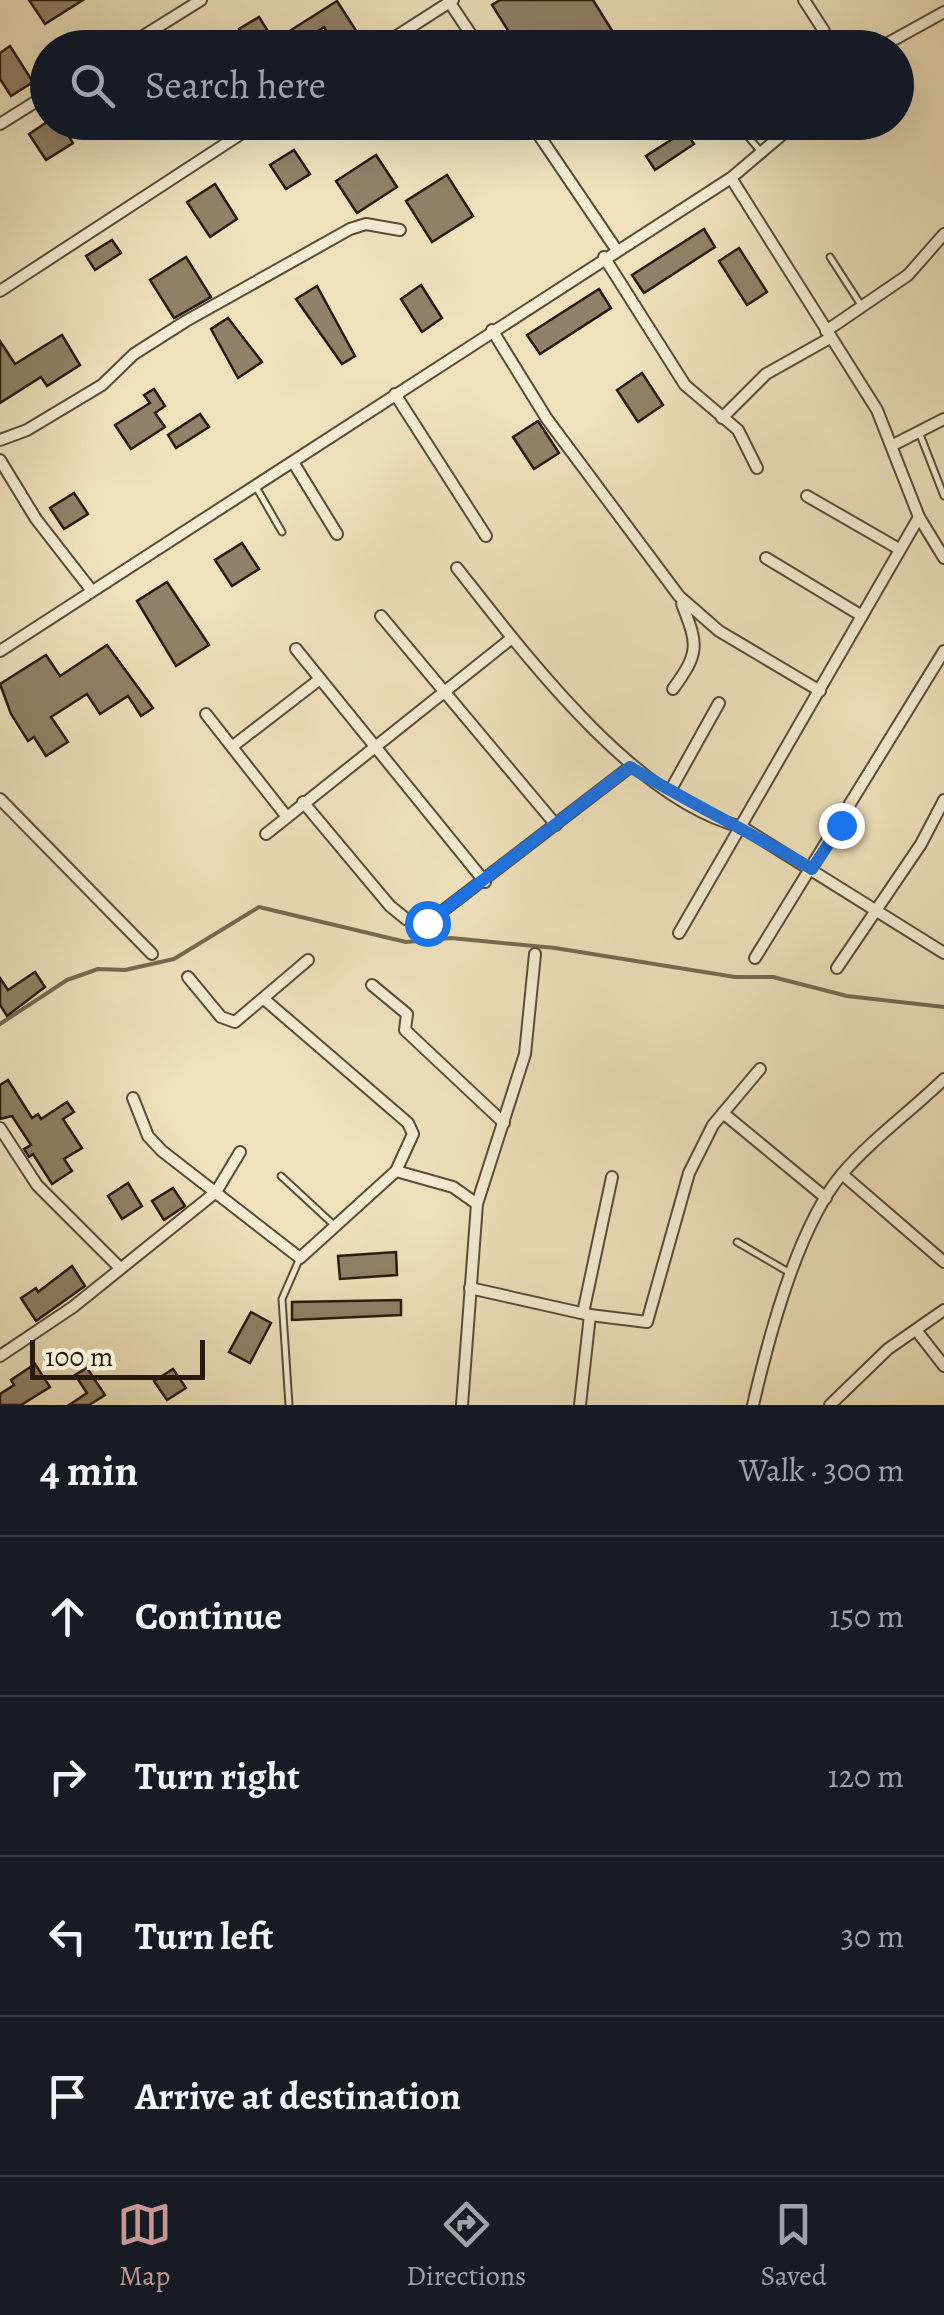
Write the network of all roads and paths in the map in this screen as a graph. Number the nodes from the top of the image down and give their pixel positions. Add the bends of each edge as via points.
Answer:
1 (201, 0) edge
2 (804, 0) edge
3 (450, 1) edge
4 (944, 12) edge
5 (153, 30) edge
6 (406, 30) edge
7 (469, 30) edge
8 (823, 30) edge
9 (912, 30) edge
10 (30, 105) edge
11 (0, 124) edge
12 (232, 140) edge
13 (542, 140) edge
14 (751, 140) edge
15 (777, 140) edge
16 (763, 154) junction
17 (731, 178) junction
18 (400, 230) dead end
19 (944, 234) edge
20 (616, 250) junction
21 (604, 257) junction
22 (830, 257) dead end
23 (0, 291) edge
24 (863, 308) junction
25 (492, 330) junction
26 (828, 334) junction
27 (395, 394) junction
28 (722, 418) junction
29 (944, 419) edge
30 (919, 432) junction
31 (0, 440) edge
32 (893, 445) junction
33 (0, 460) edge
34 (293, 462) junction
35 (758, 468) dead end
36 (256, 487) junction
37 (807, 496) dead end
38 (944, 496) edge
39 (919, 517) junction
40 (282, 532) dead end
41 (337, 534) dead end
42 (486, 536) dead end
43 (900, 548) junction
44 (766, 558) dead end
45 (944, 558) edge
46 (457, 568) dead end
47 (92, 591) junction
48 (679, 596) junction
49 (381, 616) dead end
50 (862, 616) junction
51 (512, 638) junction
52 (296, 649) dead end
53 (0, 651) edge
54 (944, 652) edge
55 (320, 679) junction
56 (673, 689) dead end
57 (443, 690) junction
58 (820, 690) junction
59 (719, 702) dead end
60 (206, 714) dead end
61 (233, 746) junction
62 (376, 746) junction
63 (630, 767) junction
64 (670, 791) junction
65 (0, 799) edge
66 (944, 800) edge
67 (303, 802) junction
68 (287, 816) junction
69 (556, 825) junction
70 (742, 828) junction
71 (266, 834) dead end
72 (812, 869) junction
73 (486, 882) junction
74 (876, 911) junction
75 (679, 932) dead end
76 (944, 953) edge
77 (152, 954) dead end
78 (535, 954) dead end
79 (756, 958) dead end
80 (308, 960) dead end
81 (837, 968) dead end
82 (188, 977) dead end
83 (372, 985) dead end
84 (264, 999) junction
85 (760, 1070) dead end
86 (944, 1079) edge
87 (132, 1098) dead end
88 (723, 1113) junction
89 (504, 1122) junction
90 (0, 1128) edge
91 (240, 1152) dead end
92 (396, 1171) junction
93 (842, 1174) junction
94 (282, 1176) dead end
95 (612, 1177) dead end
96 (216, 1192) junction
97 (826, 1198) junction
98 (477, 1204) junction
99 (337, 1228) junction
100 (737, 1242) dead end
101 (300, 1258) junction
102 (944, 1262) edge
103 (119, 1267) junction
104 (792, 1274) junction
105 (470, 1288) junction
106 (944, 1310) edge
107 (586, 1314) junction
108 (916, 1330) junction
109 (0, 1356) edge
110 (944, 1366) edge
111 (289, 1405) edge
112 (462, 1405) edge
113 (580, 1405) edge
114 (753, 1405) edge
115 (830, 1405) edge

1 - 5 street
2 - 8 street
3 - 6 street
3 - 7 street
4 - 9 street
10 - 11 street
12 - 23 street
13 - 20 street
14 - 16 lane
15 - 16 street
16 - 17 street
17 - 20 street
17 - 26 street
18 - 31 street via 366,224 350,229 186,321 134,354 102,385
19 - 24 street via 908,275
20 - 21 street
21 - 25 street
21 - 28 street via 685,385
22 - 24 lane
24 - 26 street
25 - 27 street
25 - 48 street via 547,419
26 - 28 street via 766,374
26 - 32 street
27 - 34 street
27 - 42 street
28 - 35 street via 738,430
29 - 30 street
30 - 32 street
30 - 38 lane
32 - 39 street
33 - 47 street
34 - 36 street
34 - 41 street
36 - 40 lane
36 - 47 street
37 - 43 street
39 - 43 street
39 - 45 street
43 - 50 street
44 - 50 street
46 - 51 street
47 - 53 street
48 - 56 street via 696,653
48 - 58 street via 719,631
49 - 57 street
50 - 58 street
51 - 57 street
51 - 63 street
52 - 55 street
54 - 72 street
55 - 61 street
55 - 62 street
57 - 62 street
57 - 69 street
58 - 70 street
59 - 64 street
60 - 61 street
61 - 68 street
62 - 67 street
62 - 73 street
63 - 64 street
63 - 69 street
64 - 70 street
65 - 77 street
66 - 74 street
67 - 68 street
67 - 73 street via 406,919 435,920
68 - 71 street
69 - 73 street
70 - 72 street
70 - 75 street
72 - 74 street
72 - 79 street
74 - 76 street
74 - 81 street
78 - 89 street via 525,1054
80 - 84 street
82 - 84 street via 228,1021
83 - 89 street via 407,1014 405,1030
84 - 92 street via 410,1125 413,1140
85 - 88 street
86 - 93 street
87 - 96 street via 148,1136
88 - 97 street
88 - 107 street via 689,1172 661,1260 652,1316 639,1324
89 - 98 street
90 - 103 street via 37,1185
91 - 96 street
92 - 98 street via 453,1188
92 - 99 street
93 - 97 street
93 - 102 street
94 - 99 lane
95 - 107 street
96 - 101 street
96 - 103 street
97 - 104 street
98 - 105 street
99 - 101 street
100 - 104 lane
101 - 111 lane via 282,1300
103 - 109 street
104 - 114 street via 769,1332
105 - 107 street
105 - 112 street
106 - 108 street
107 - 113 street
108 - 110 street
108 - 115 street

